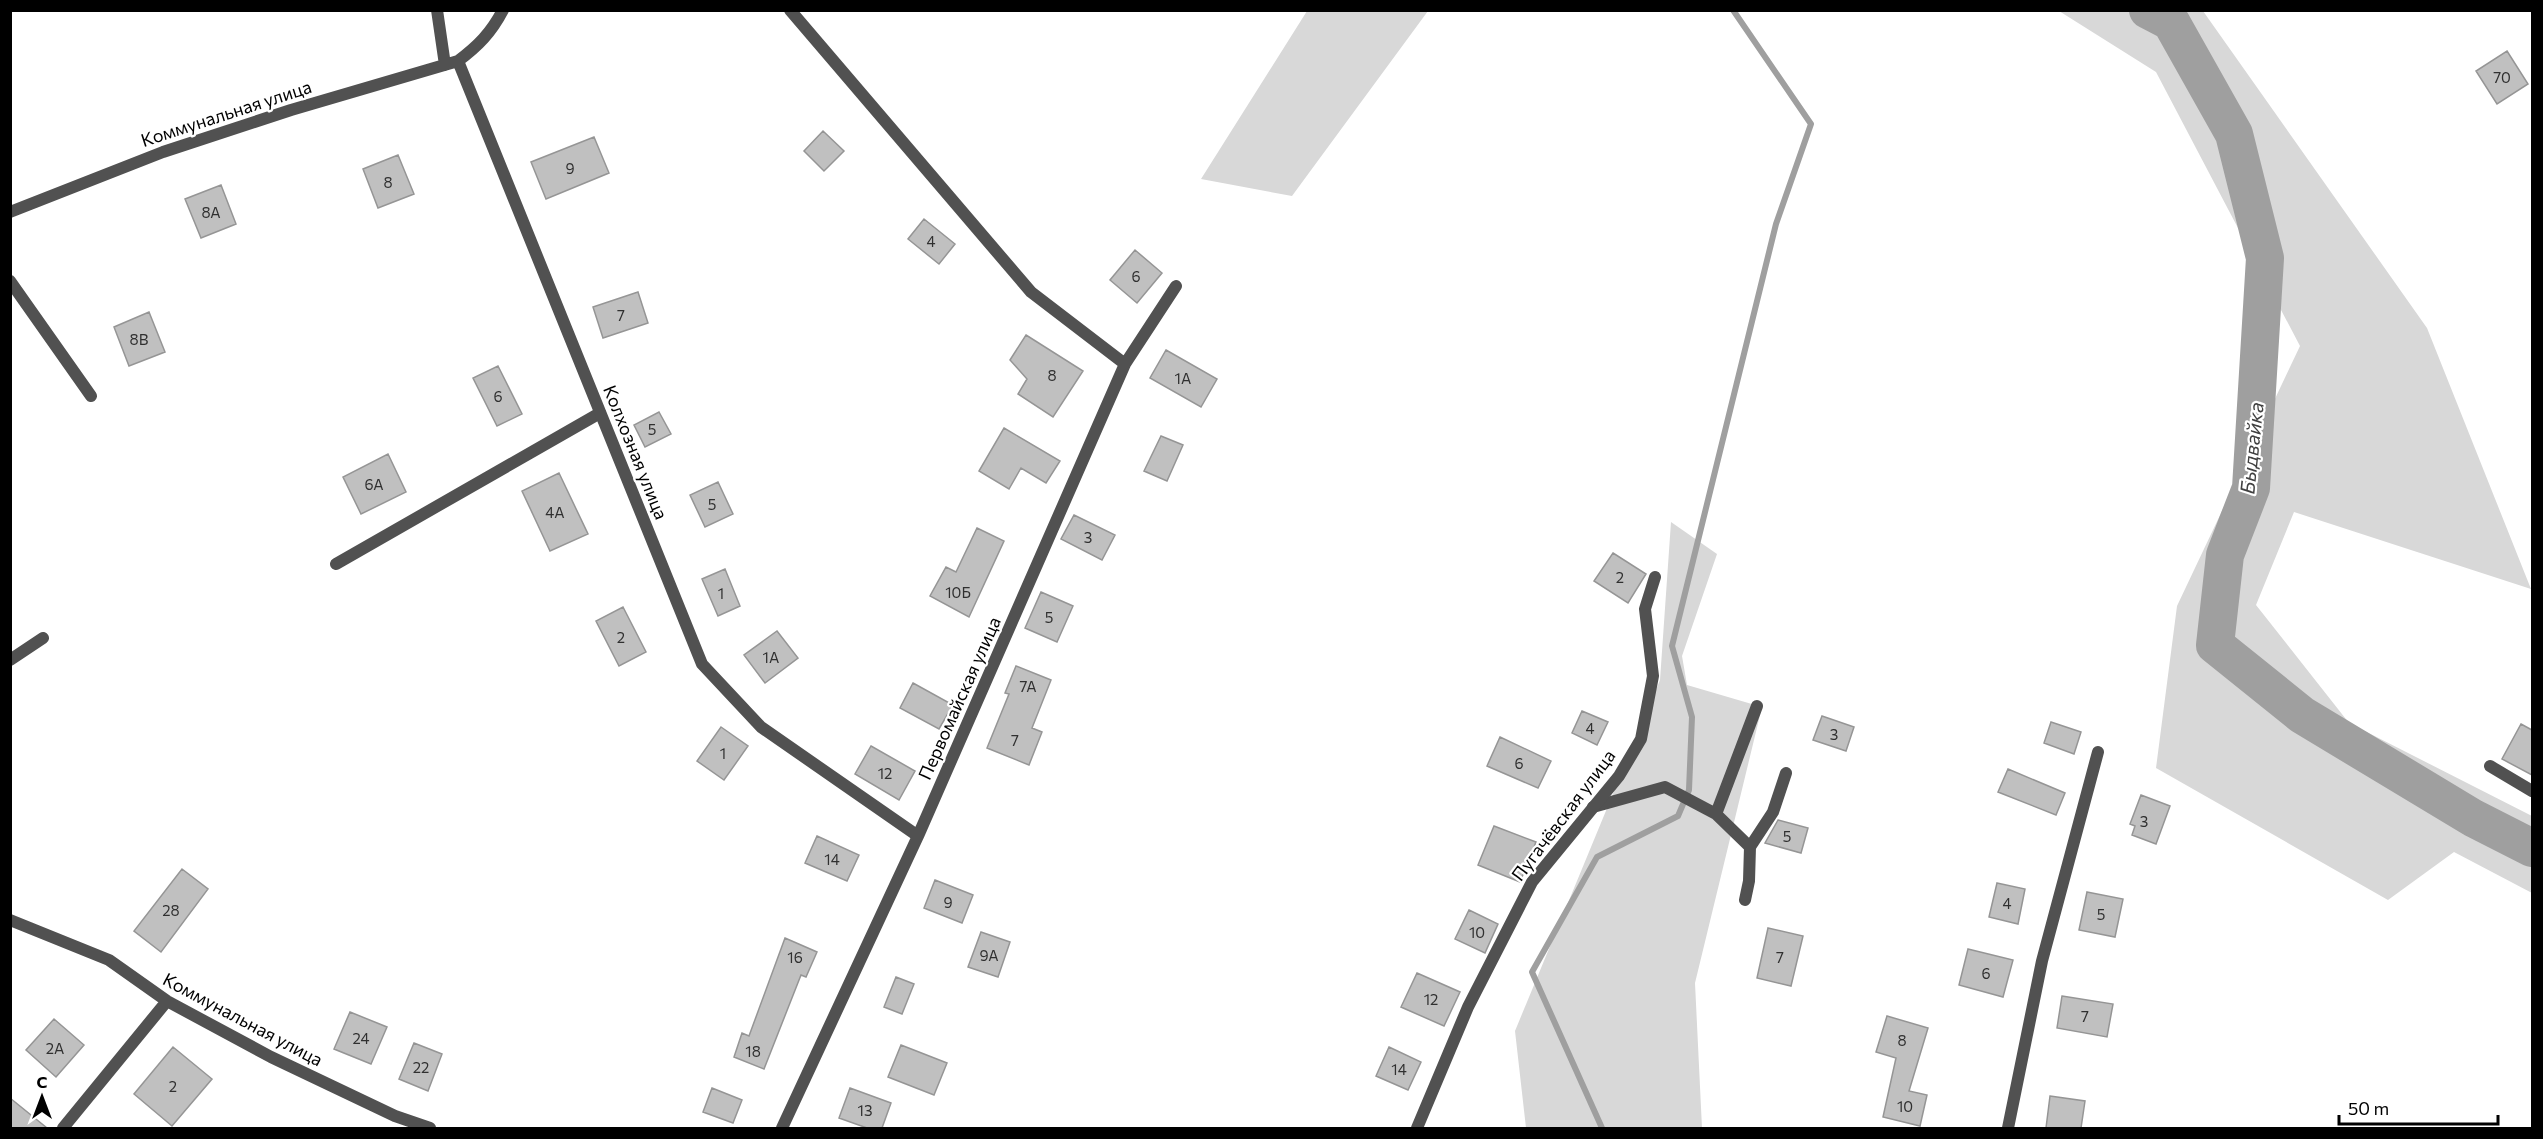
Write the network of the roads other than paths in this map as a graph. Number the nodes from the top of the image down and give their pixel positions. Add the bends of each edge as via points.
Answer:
1 (437, 10) edge
2 (503, 10) edge
3 (790, 10) edge
4 (458, 61) junction
5 (445, 65) junction
6 (10, 212) edge
7 (10, 281) edge
8 (1176, 286) dead end
9 (1125, 364) junction
10 (92, 396) dead end
11 (600, 413) junction
12 (336, 564) dead end
13 (1655, 577) dead end
14 (43, 638) dead end
15 (10, 660) edge
16 (1757, 706) dead end
17 (2098, 752) dead end
18 (2490, 766) dead end
19 (1786, 773) dead end
20 (2532, 791) edge
21 (1593, 807) junction
22 (1716, 814) junction
23 (918, 837) junction
24 (1750, 848) junction
25 (1745, 900) dead end
26 (10, 920) edge
27 (167, 1001) junction
28 (63, 1128) edge
29 (430, 1128) edge
30 (782, 1128) edge
31 (1417, 1128) edge
32 (2008, 1128) edge

1 - 5 street
2 - 4 street via 486,38
3 - 9 street via 1031,292
4 - 5 street, Коммунальная улица
4 - 11 street, Колхозная улица
5 - 6 street, Коммунальная улица via 163,152
7 - 10 street
8 - 9 street, Первомайская улица
9 - 23 street, Первомайская улица
11 - 12 street
11 - 23 street, Колхозная улица via 702,664 761,728
13 - 21 street, Пугачёвская улица via 1645,609 1653,676 1641,739 1619,776
14 - 15 street
16 - 22 street
17 - 32 street via 2042,961
18 - 20 street
19 - 24 street via 1773,812
21 - 22 street via 1665,787
21 - 31 street, Пугачёвская улица via 1532,882 1468,1007
22 - 24 street
23 - 30 street, Первомайская улица
24 - 25 street
26 - 27 street, Коммунальная улица via 109,960
27 - 28 street
27 - 29 street, Коммунальная улица via 271,1057 394,1116

